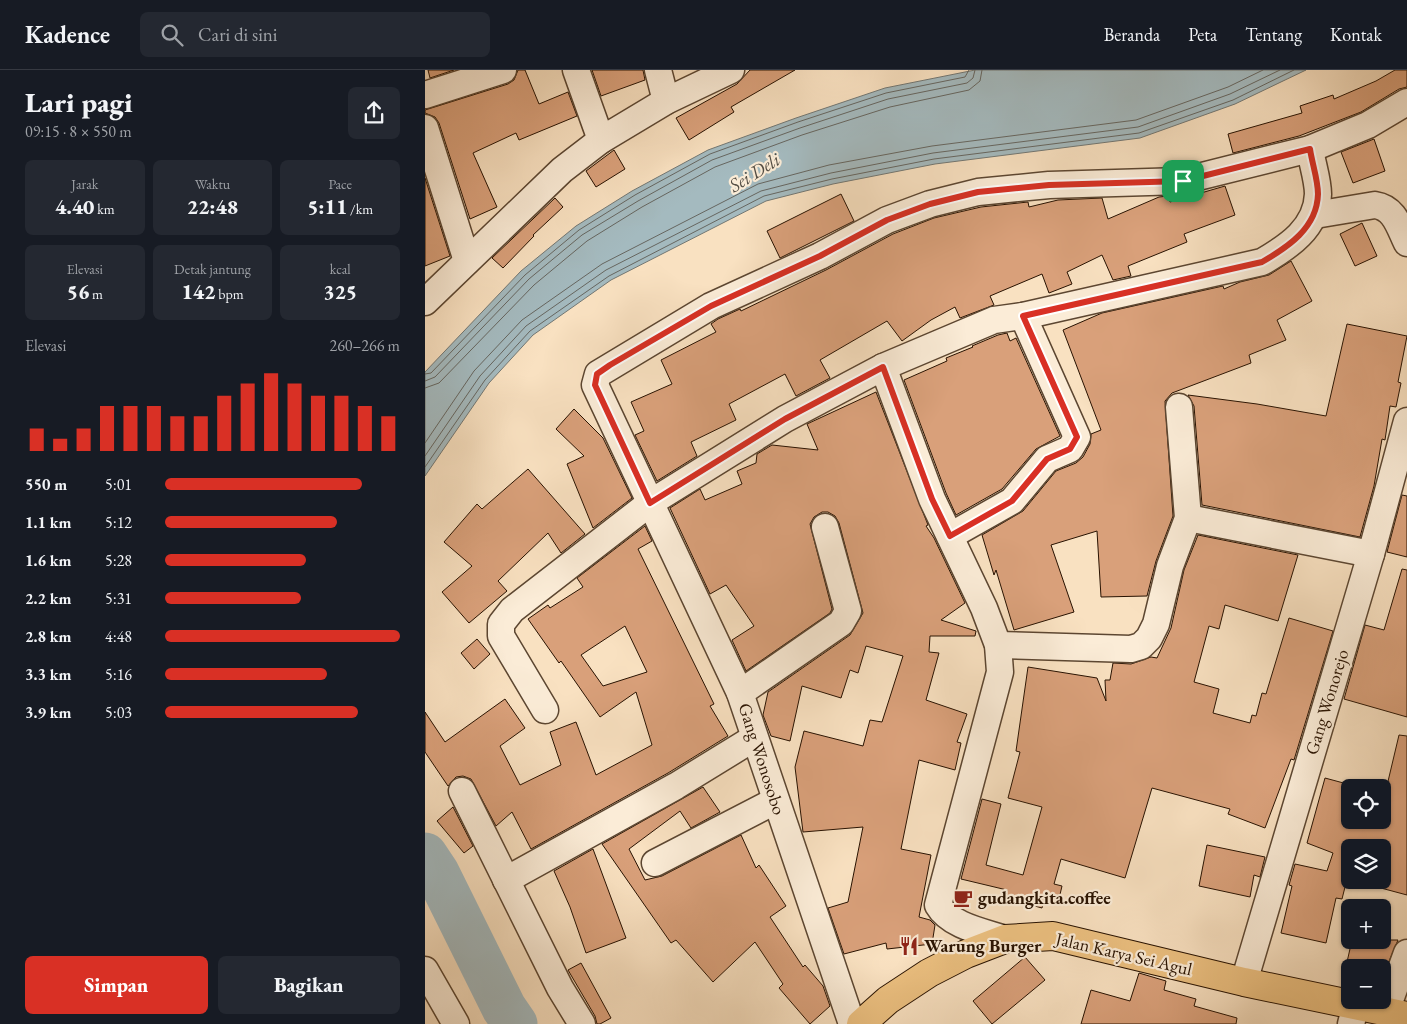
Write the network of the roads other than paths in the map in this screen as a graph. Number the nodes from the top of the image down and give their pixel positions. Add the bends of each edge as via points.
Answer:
1 (503, 70) edge
2 (576, 70) edge
3 (658, 70) edge
4 (731, 70) edge
5 (425, 95) edge
6 (666, 101) junction
7 (1407, 102) edge
8 (425, 128) edge
9 (601, 140) junction
10 (1310, 149) junction
11 (1315, 215) junction
12 (1407, 243) edge
13 (467, 261) junction
14 (425, 302) edge
15 (1023, 316) junction
16 (883, 367) junction
17 (1179, 407) dead end
18 (1407, 421) edge
19 (650, 503) junction
20 (1188, 518) junction
21 (825, 527) dead end
22 (950, 536) junction
23 (1371, 554) junction
24 (998, 645) junction
25 (740, 692) junction
26 (545, 710) dead end
27 (754, 738) junction
28 (462, 791) dead end
29 (775, 801) junction
30 (655, 862) dead end
31 (506, 880) junction
32 (1005, 939) junction
33 (1407, 953) edge
34 (425, 970) edge
35 (1244, 982) junction
36 (1397, 1014) edge
37 (1354, 1015) edge
38 (456, 1024) edge
39 (582, 1024) edge
40 (852, 1024) edge
41 (861, 1024) edge

1 - 5 street
2 - 9 street
3 - 6 street
4 - 6 street
6 - 9 street
7 - 10 street via 1368,125
8 - 13 street
9 - 13 street via 562,170
10 - 11 street via 1318,194
10 - 19 street, Gang Wonosobo via 1183,181 1049,185 969,194 930,204 887,220 820,256 711,306 610,365 595,379
11 - 12 street via 1383,206 1394,215
11 - 15 street via 1286,248 1262,262
13 - 14 street
15 - 16 street via 994,320
15 - 22 street via 1077,437 1070,449 1047,459 1012,501
16 - 19 street via 785,419
16 - 22 street via 932,499
17 - 20 street
18 - 23 street, Gang Wonorejo
19 - 25 street, Gang Wonosobo
19 - 26 street via 512,610 501,624 501,636
20 - 23 street
20 - 24 street via 1170,566 1155,624 1141,646 1131,649
21 - 25 street via 848,611 846,617
22 - 24 street via 985,608
23 - 35 street, Gang Wonorejo
24 - 32 street via 1000,672 938,906 953,920
25 - 27 street, Gang Wonosobo
27 - 29 street, Gang Wonosobo
27 - 31 street
28 - 31 street
29 - 30 street
29 - 40 street, Gang Wonosobo
31 - 39 street via 560,988
32 - 35 main road, Jalan Karya Sei Agul via 1053,936
32 - 41 main road, Jalan Karya Sei Agul via 929,973 888,1000
33 - 36 street
34 - 38 street
35 - 37 main road, Jalan Karya Sei Agul
36 - 37 main road, Jalan Karya Sei Agul

